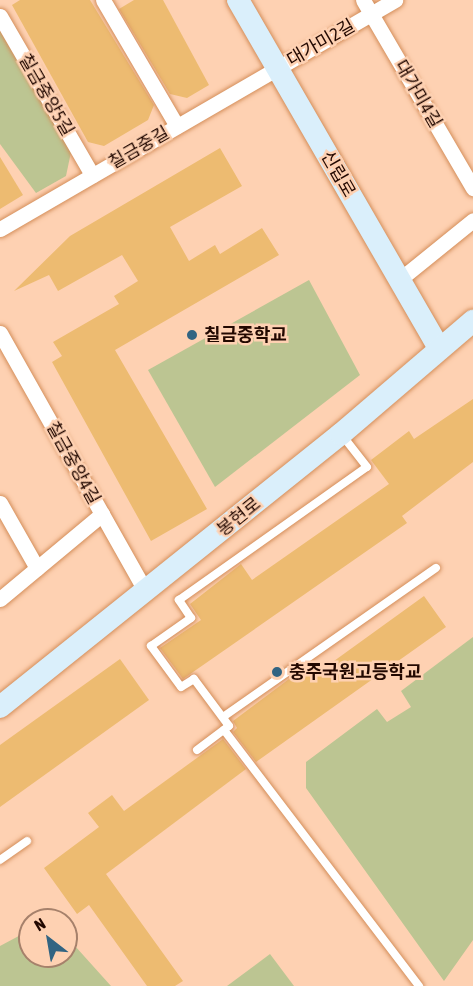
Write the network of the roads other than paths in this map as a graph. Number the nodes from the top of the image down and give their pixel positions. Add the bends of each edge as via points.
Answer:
1 (103, 0) edge
2 (238, 0) edge
3 (363, 0) edge
4 (395, 0) edge
5 (371, 14) junction
6 (0, 16) edge
7 (277, 69) junction
8 (177, 126) junction
9 (92, 175) junction
10 (473, 188) edge
11 (473, 220) edge
12 (0, 229) edge
13 (399, 280) junction
14 (473, 321) edge
15 (0, 333) edge
16 (438, 347) junction
17 (341, 434) junction
18 (0, 503) edge
19 (102, 514) junction
20 (37, 568) junction
21 (436, 568) dead end
22 (146, 592) junction
23 (0, 599) edge
24 (0, 707) edge
25 (223, 717) junction
26 (224, 730) junction
27 (197, 750) dead end
28 (27, 841) dead end
29 (0, 860) edge
30 (419, 986) edge

1 - 8 street
2 - 7 street, 신립로
3 - 5 street, 대가미4길
4 - 5 street, 대가미2길
5 - 7 street, 대가미2길
5 - 10 street, 대가미4길
6 - 9 street, 칠금중앙5길
7 - 8 street, 칠금중길
7 - 13 street, 신립로
8 - 9 street, 칠금중길
9 - 12 street, 칠금중길
11 - 13 street
13 - 16 street, 신립로
14 - 16 street, 봉현로
15 - 19 street, 칠금중앙4길
16 - 17 street, 봉현로
17 - 22 street, 봉현로
17 - 25 lane via 367,467 179,600 191,618 151,646 181,687 194,679
18 - 20 street
19 - 20 street
19 - 22 street, 칠금중앙4길
20 - 23 street
21 - 25 lane
22 - 24 street, 봉현로
25 - 26 lane via 229,726
26 - 27 lane
26 - 30 lane
28 - 29 lane

